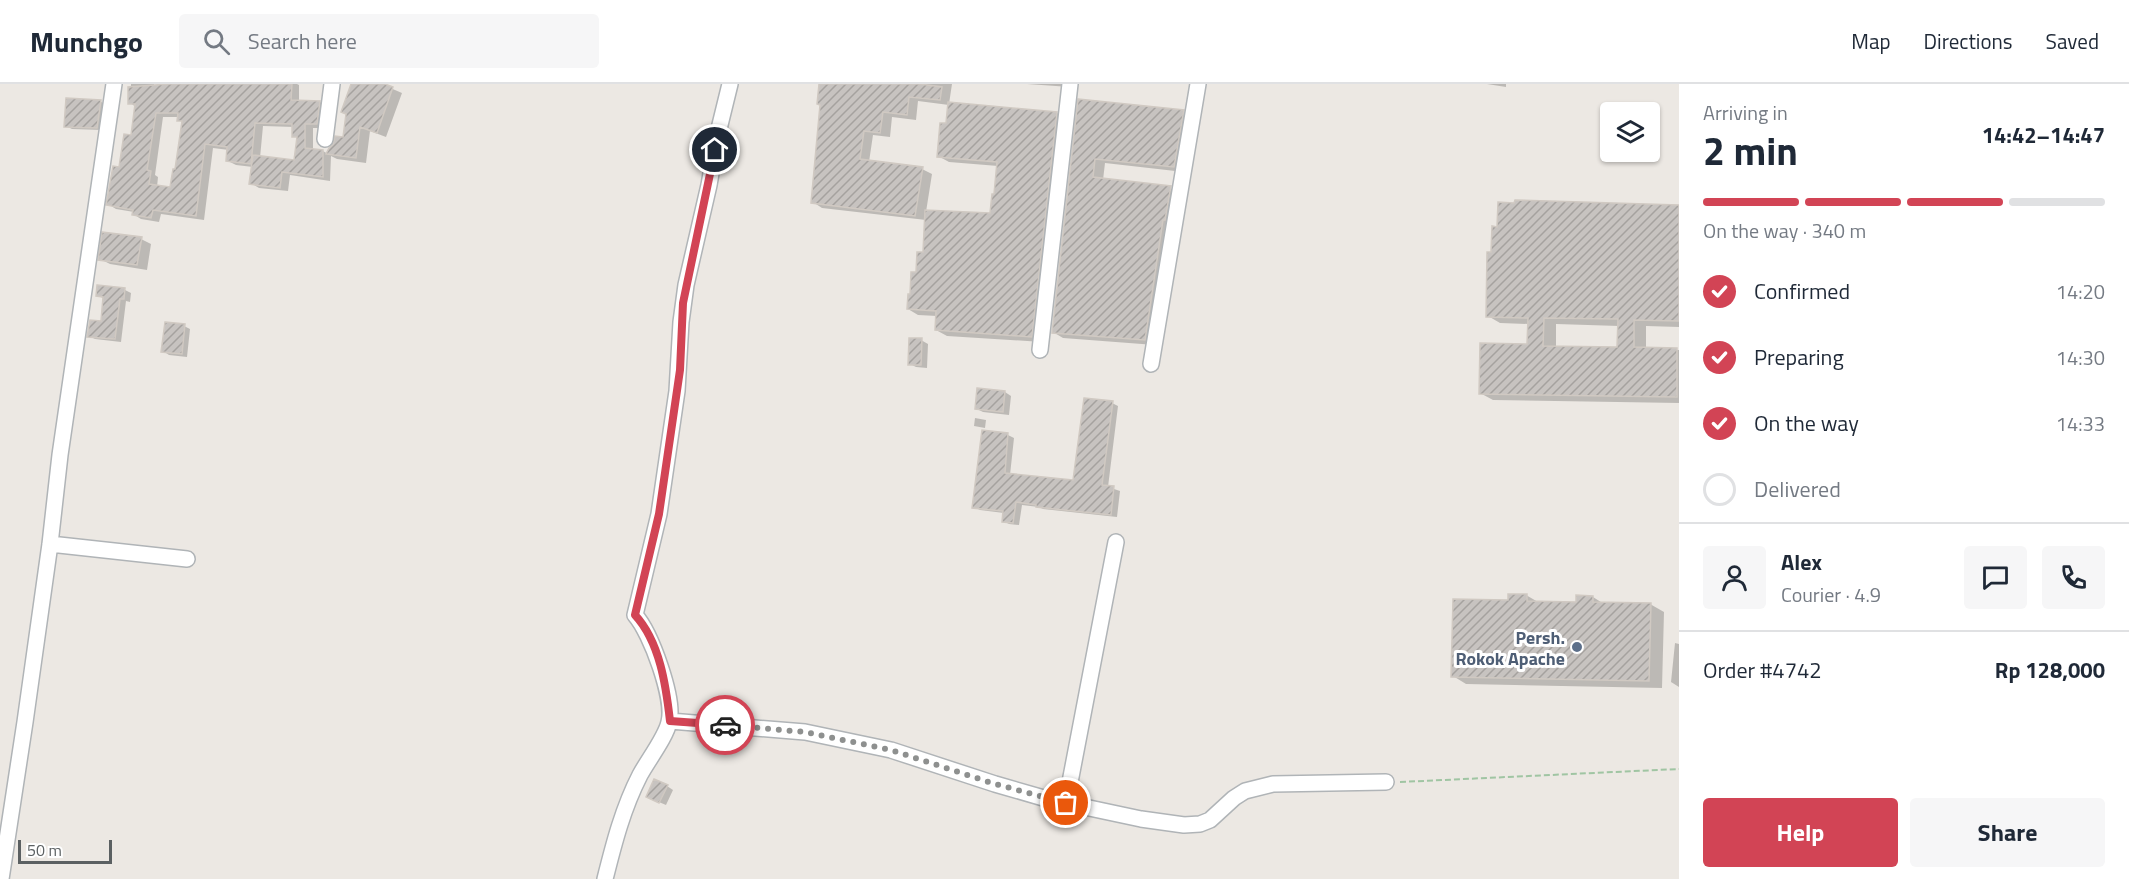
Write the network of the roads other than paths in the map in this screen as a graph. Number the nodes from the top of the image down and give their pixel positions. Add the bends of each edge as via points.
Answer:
1 (114, 84) edge
2 (332, 84) edge
3 (730, 84) edge
4 (1070, 84) edge
5 (1198, 84) edge
6 (325, 139) dead end
7 (1040, 350) dead end
8 (1151, 364) dead end
9 (1116, 542) dead end
10 (50, 544) junction
11 (187, 559) dead end
12 (670, 721) junction
13 (1386, 782) road end
14 (1066, 803) junction
15 (1, 879) edge
16 (605, 879) edge

1 - 10 street
2 - 6 street
3 - 12 street via 686,285 677,391 659,514 635,615 652,644 667,693
4 - 7 street
5 - 8 street
9 - 14 street
10 - 11 street
10 - 15 street
12 - 14 street via 805,732 891,750
12 - 16 street via 627,803
13 - 14 street via 1256,787 1234,798 1210,820 1192,826

